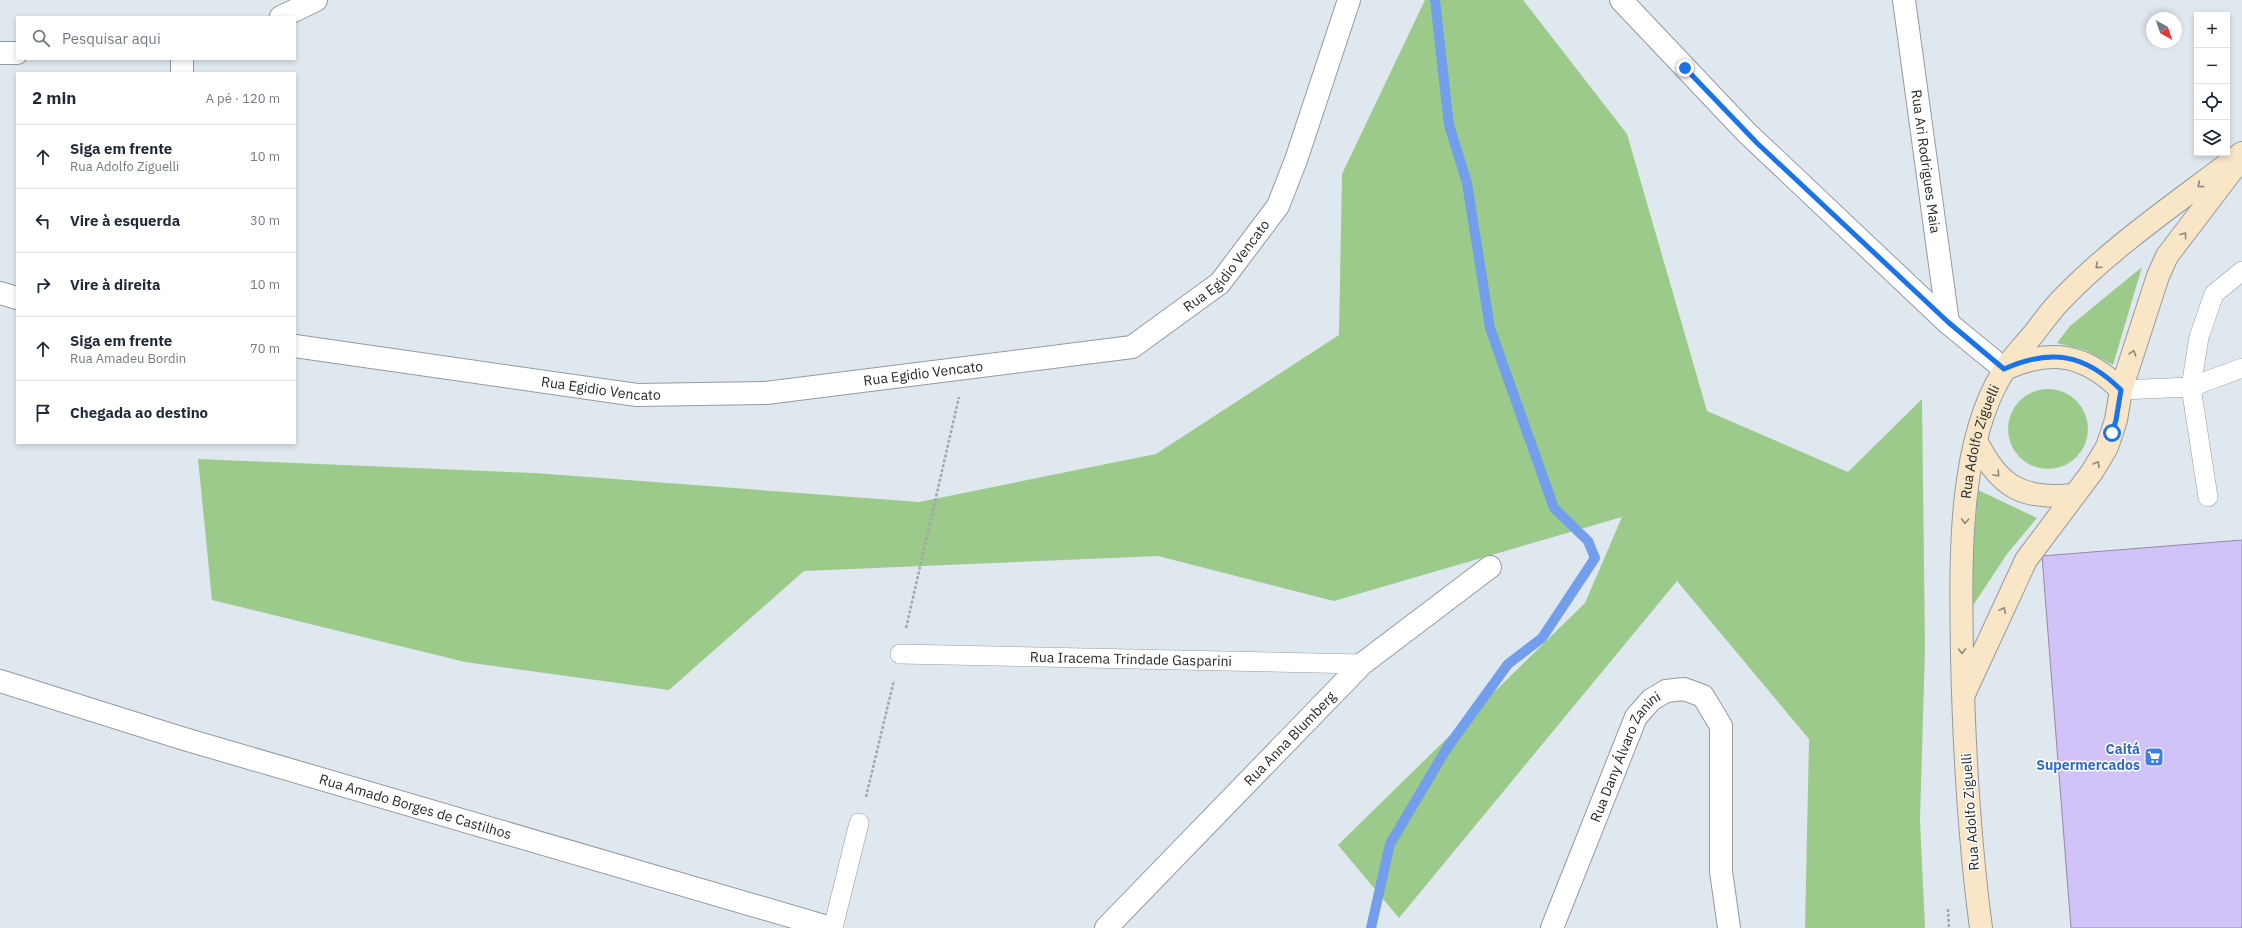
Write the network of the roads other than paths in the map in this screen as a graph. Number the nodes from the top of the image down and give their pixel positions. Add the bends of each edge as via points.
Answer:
1 (316, 0) edge
2 (1349, 0) edge
3 (1621, 0) edge
4 (1904, 0) edge
5 (283, 16) edge
6 (16, 52) edge
7 (0, 53) edge
8 (182, 60) edge
9 (182, 72) edge
10 (2242, 153) edge
11 (2242, 158) edge
12 (2242, 271) edge
13 (0, 293) edge
14 (16, 298) edge
15 (1948, 322) junction
16 (296, 346) edge
17 (2004, 369) junction
18 (2239, 370) edge
19 (2191, 387) junction
20 (2121, 390) junction
21 (1976, 442) junction
22 (2073, 495) junction
23 (2208, 497) dead end
24 (1490, 567) dead end
25 (900, 654) road end
26 (1362, 664) junction
27 (0, 681) edge
28 (1963, 696) junction
29 (859, 823) road end
30 (832, 928) edge
31 (1106, 928) edge
32 (1552, 928) edge
33 (1729, 928) edge
34 (1981, 928) edge

1 - 5 street
2 - 16 street, Rua Egidio Vencato via 1296,160 1278,206 1220,283 1132,346 766,393 637,395
3 - 15 street via 1746,132
4 - 15 street, Rua Ari Rodrigues Maia
6 - 7 street
8 - 9 street
10 -> 17 main road, Rua Adolfo Ziguelli via 2125,243 2067,294
20 -> 11 main road, Rua Adolfo Ziguelli via 2158,276 2167,256
12 - 19 lane via 2214,294 2199,337
13 - 14 street
15 - 17 street
17 - 20 main road via 2046,356 2067,358 2088,364 2106,375
17 - 21 main road, Rua Adolfo Ziguelli via 1991,392
18 - 19 lane
19 - 20 lane
19 - 23 lane
22 -> 20 main road, Rua Adolfo Ziguelli via 2092,472 2107,447 2116,420
21 -> 22 main road via 1987,463 2004,481 2025,492 2043,496
21 -> 28 main road, Rua Adolfo Ziguelli via 1969,472 1962,578
28 -> 22 main road, Rua Adolfo Ziguelli via 2026,560
24 - 26 street, Rua Anna Blumberg
25 - 26 lane, Rua Iracema Trindade Gasparini
26 - 31 street, Rua Anna Blumberg
27 - 30 street, Rua Amado Borges de Castilhos via 189,740
28 - 34 main road, Rua Adolfo Ziguelli via 1972,864
29 - 30 lane
32 - 33 street, Rua Dany Álvaro Zanini via 1636,717 1656,697 1666,691 1684,689 1703,696 1720,726 1721,871

